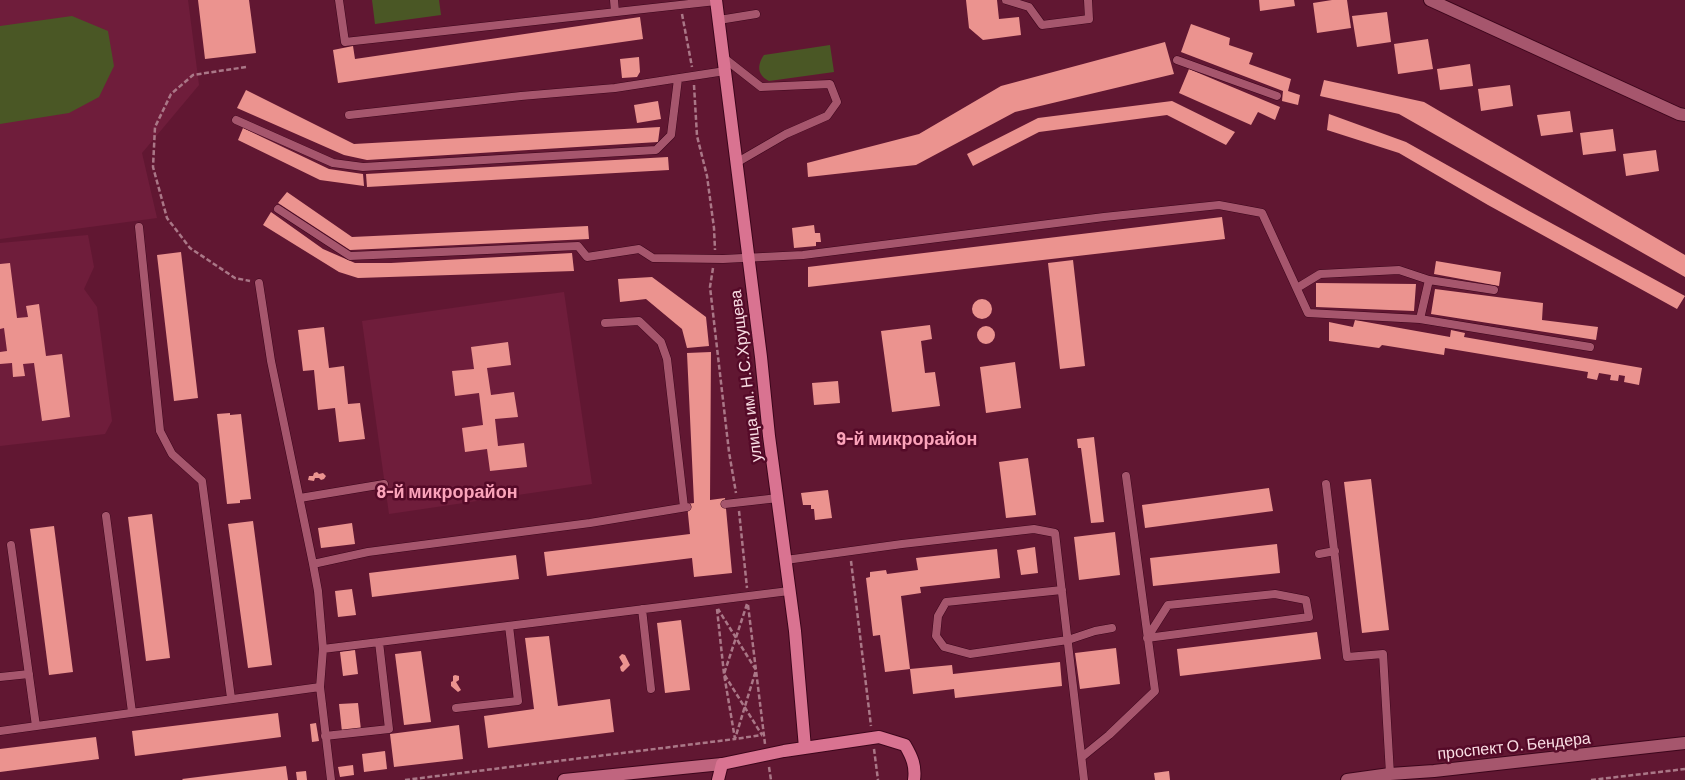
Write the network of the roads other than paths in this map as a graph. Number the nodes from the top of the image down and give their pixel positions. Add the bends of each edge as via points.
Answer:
1 (338, 0) edge
2 (614, 0) edge
3 (1006, 0) edge
4 (1088, 0) edge
5 (1430, 0) edge
6 (716, 1) edge
7 (615, 12) junction
8 (756, 14) dead end
9 (719, 20) junction
10 (1177, 60) dead end
11 (724, 65) junction
12 (678, 79) junction
13 (1277, 96) dead end
14 (349, 115) dead end
15 (1685, 115) edge
16 (236, 120) dead end
17 (736, 163) junction
18 (278, 209) dead end
19 (139, 227) dead end
20 (748, 257) junction
21 (1429, 280) junction
22 (259, 283) road end
23 (1297, 288) junction
24 (1494, 290) dead end
25 (1420, 319) junction
26 (604, 323) dead end
27 (1590, 347) dead end
28 (1126, 476) dead end
29 (384, 484) dead end
30 (1326, 484) dead end
31 (300, 498) junction
32 (778, 498) junction
33 (726, 504) dead end
34 (106, 516) dead end
35 (11, 545) dead end
36 (1335, 551) junction
37 (1319, 554) dead end
38 (786, 560) junction
39 (313, 564) junction
40 (1062, 590) junction
41 (789, 591) junction
42 (642, 609) junction
43 (509, 626) junction
44 (1112, 628) dead end
45 (1147, 638) junction
46 (1068, 640) junction
47 (379, 642) junction
48 (323, 649) junction
49 (29, 674) junction
50 (0, 677) edge
51 (320, 686) junction
52 (651, 689) dead end
53 (231, 698) junction
54 (456, 708) dead end
55 (132, 712) junction
56 (36, 726) junction
57 (0, 731) edge
58 (325, 736) junction
59 (1685, 743) edge
60 (805, 748) junction
61 (1082, 757) junction
62 (722, 764) junction
63 (1390, 774) junction
64 (1434, 776) edge
65 (331, 780) edge
66 (564, 780) edge
67 (718, 780) edge
68 (914, 780) edge
69 (1084, 780) edge
70 (1347, 780) edge

1 - 7 lane via 345,42
2 - 7 lane
3 - 4 lane via 1029,7 1042,25 1089,19
5 - 15 street
6 - 7 lane
6 - 9 main road, улица им. Н.С.Хрущева
8 - 9 lane
9 - 11 main road, улица им. Н.С.Хрущева
10 - 13 lane
11 - 12 lane
11 - 17 main road, улица им. Н.С.Хрущева
11 - 17 lane via 761,87 830,84 837,102 827,116 786,134
12 - 14 lane
12 - 16 lane via 671,135 656,150 363,167 333,164
17 - 20 main road, улица им. Н.С.Хрущева
18 - 20 lane via 350,256 578,246 587,257 639,249 653,258
19 - 53 lane via 160,431 172,454 202,481
20 - 23 lane via 803,255 1104,216 1219,205 1262,213
20 - 32 main road, улица им. Н.С.Хрущева
21 - 23 lane via 1400,270 1320,274
21 - 24 lane
21 - 25 lane
22 - 31 lane via 271,361
23 - 25 lane via 1308,313
25 - 27 lane
26 - 39 lane via 639,321 661,342 667,359 686,507 368,552
28 - 45 lane
29 - 31 lane
30 - 36 lane
31 - 39 lane
32 - 33 lane
32 - 38 main road, улица им. Н.С.Хрущева
34 - 55 lane
35 - 49 lane
36 - 37 lane
36 - 63 lane via 1347,656 1383,654
38 - 40 lane via 1034,529 1055,533
38 - 41 main road, улица им. Н.С.Хрущева
39 - 48 lane
40 - 46 lane
40 - 46 lane via 946,602 938,616 936,636 944,647 970,654
41 - 42 lane
41 - 60 main road, улица им. Н.С.Хрущева
42 - 43 lane
42 - 52 lane
43 - 47 lane
43 - 54 lane via 518,701
44 - 46 lane
45 - 45 lane via 1309,617 1306,600 1275,594 1168,604
45 - 61 lane via 1155,692
46 - 61 lane
47 - 48 lane
47 - 58 lane via 390,729
48 - 51 lane
49 - 50 lane
49 - 56 lane
51 - 53 lane
51 - 58 lane
53 - 55 lane
55 - 56 lane
56 - 57 lane
58 - 65 lane
59 - 64 street, проспект О. Бендера
60 - 62 main road
60 - 68 main road via 879,737 905,745 915,769
61 - 69 lane
62 - 66 main road
62 - 67 main road
63 - 64 street, проспект О. Бендера
63 - 70 street, проспект О. Бендера

